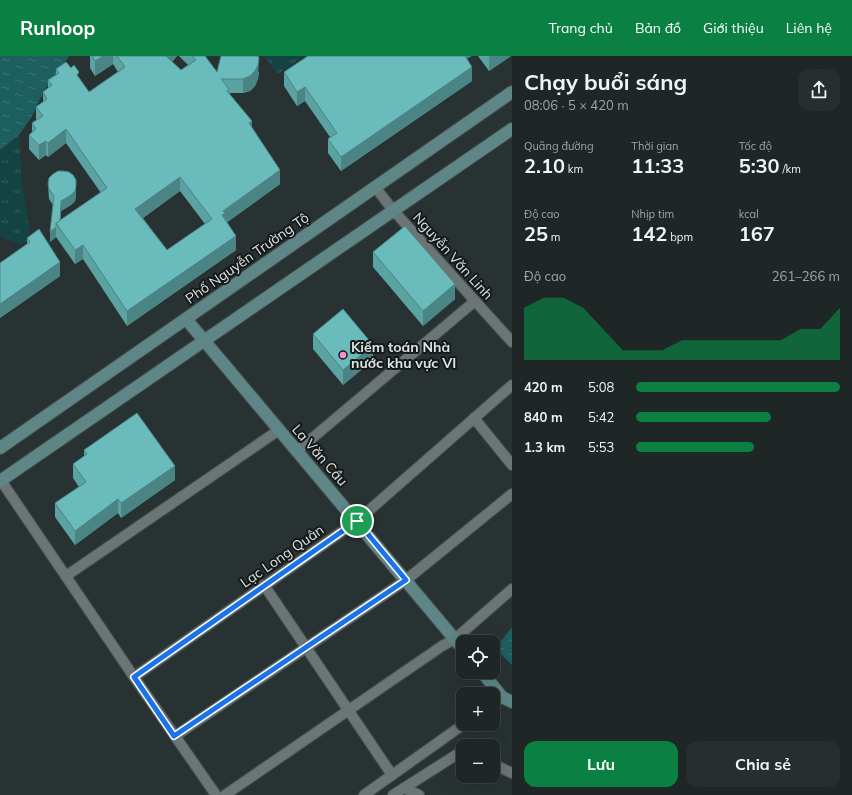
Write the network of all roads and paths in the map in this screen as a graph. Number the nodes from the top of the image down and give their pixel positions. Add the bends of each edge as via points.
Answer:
1 (512, 92) edge
2 (512, 128) edge
3 (375, 187) junction
4 (393, 210) junction
5 (475, 301) junction
6 (186, 319) junction
7 (203, 341) junction
8 (512, 342) edge
9 (512, 385) edge
10 (474, 418) junction
11 (279, 430) junction
12 (0, 448) edge
13 (297, 451) junction
14 (512, 464) edge
15 (0, 480) edge
16 (512, 494) edge
17 (357, 521) junction
18 (66, 576) junction
19 (406, 580) junction
20 (264, 585) junction
21 (512, 588) edge
22 (468, 635) edge
23 (456, 640) edge
24 (456, 644) edge
25 (306, 648) junction
26 (134, 677) junction
27 (487, 679) edge
28 (502, 701) edge
29 (348, 711) junction
30 (456, 730) edge
31 (174, 736) junction
32 (456, 755) edge
33 (500, 767) edge
34 (512, 773) edge
35 (392, 775) junction
36 (404, 788) junction
37 (216, 795) edge
38 (225, 795) edge
39 (364, 795) edge
40 (393, 795) edge
41 (419, 795) edge

1 - 3 street, Phố Nguyễn Trường Tộ
2 - 4 street
3 - 4 street, Nguyễn Văn Linh
3 - 6 street, Phố Nguyễn Trường Tộ
4 - 5 street, Nguyễn Văn Linh
4 - 7 street
5 - 8 street, Nguyễn Văn Linh
5 - 13 street
6 - 7 street, La Văn Cầu
6 - 12 street, Phố Nguyễn Trường Tộ
7 - 11 street, La Văn Cầu
7 - 15 street
9 - 10 street, Lạc Long Quân
10 - 14 street
10 - 17 street, Lạc Long Quân
11 - 13 street, La Văn Cầu
11 - 18 street
13 - 17 street, La Văn Cầu
15 - 18 street
16 - 19 street
17 - 19 street, La Văn Cầu
17 - 20 street, Lạc Long Quân
18 - 26 street
19 - 23 street, La Văn Cầu
19 - 25 street
20 - 25 street
20 - 26 street, Lạc Long Quân
21 - 22 street
24 - 29 street via 442,646
25 - 29 street
25 - 31 street
26 - 31 street
27 - 28 street
29 - 35 street
29 - 38 street
30 - 35 street
31 - 37 street
32 - 36 street
33 - 34 street
35 - 39 street
36 - 40 street
36 - 41 street

